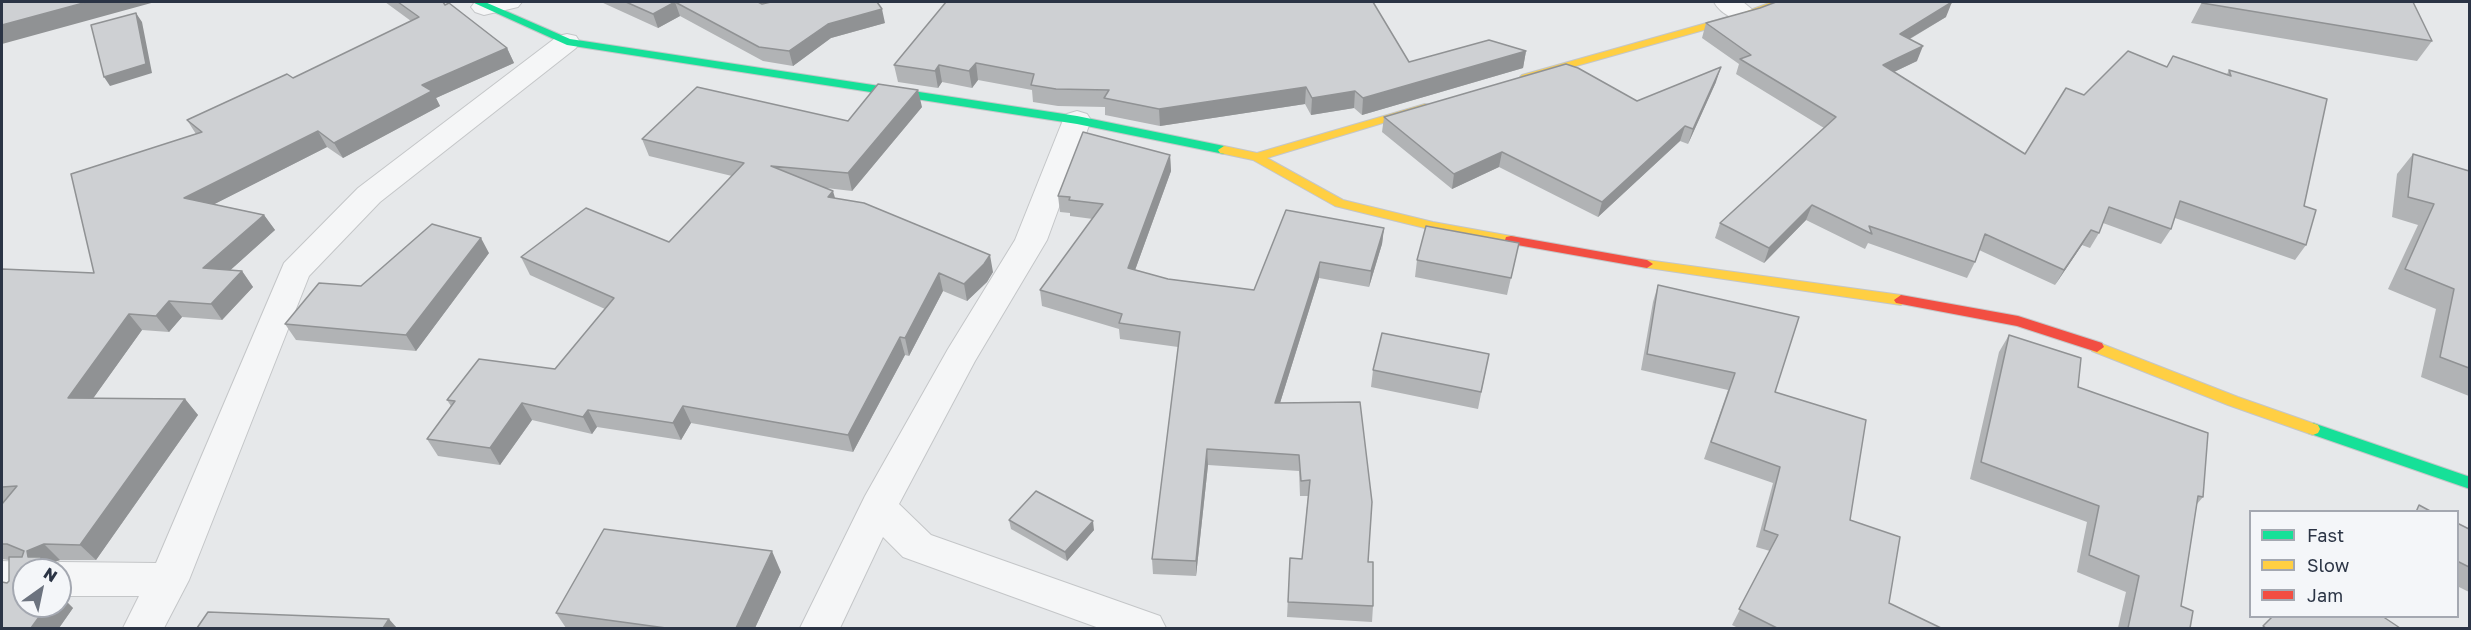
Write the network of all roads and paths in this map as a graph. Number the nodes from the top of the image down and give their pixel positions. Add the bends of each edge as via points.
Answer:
1 (509, 2) edge
2 (1780, 2) edge
3 (480, 4) edge
4 (1736, 8) edge
5 (567, 42) junction
6 (1508, 83) edge
7 (1439, 103) edge
8 (1077, 120) junction
9 (1257, 157) junction
10 (2469, 483) edge
11 (878, 507) junction
12 (72, 579) edge
13 (169, 580) junction
14 (144, 628) edge
15 (820, 628) edge
16 (1146, 628) edge

1 - 3 street
2 - 4 street
3 - 5 street
4 - 6 street
5 - 8 street
5 - 13 street via 369,195 296,271
7 - 9 street
8 - 9 street
8 - 11 street via 1031,240
9 - 10 street via 1339,203 1434,226 1658,266 1891,298 2018,321
11 - 15 street
11 - 16 street via 917,546
12 - 13 street
13 - 14 street

